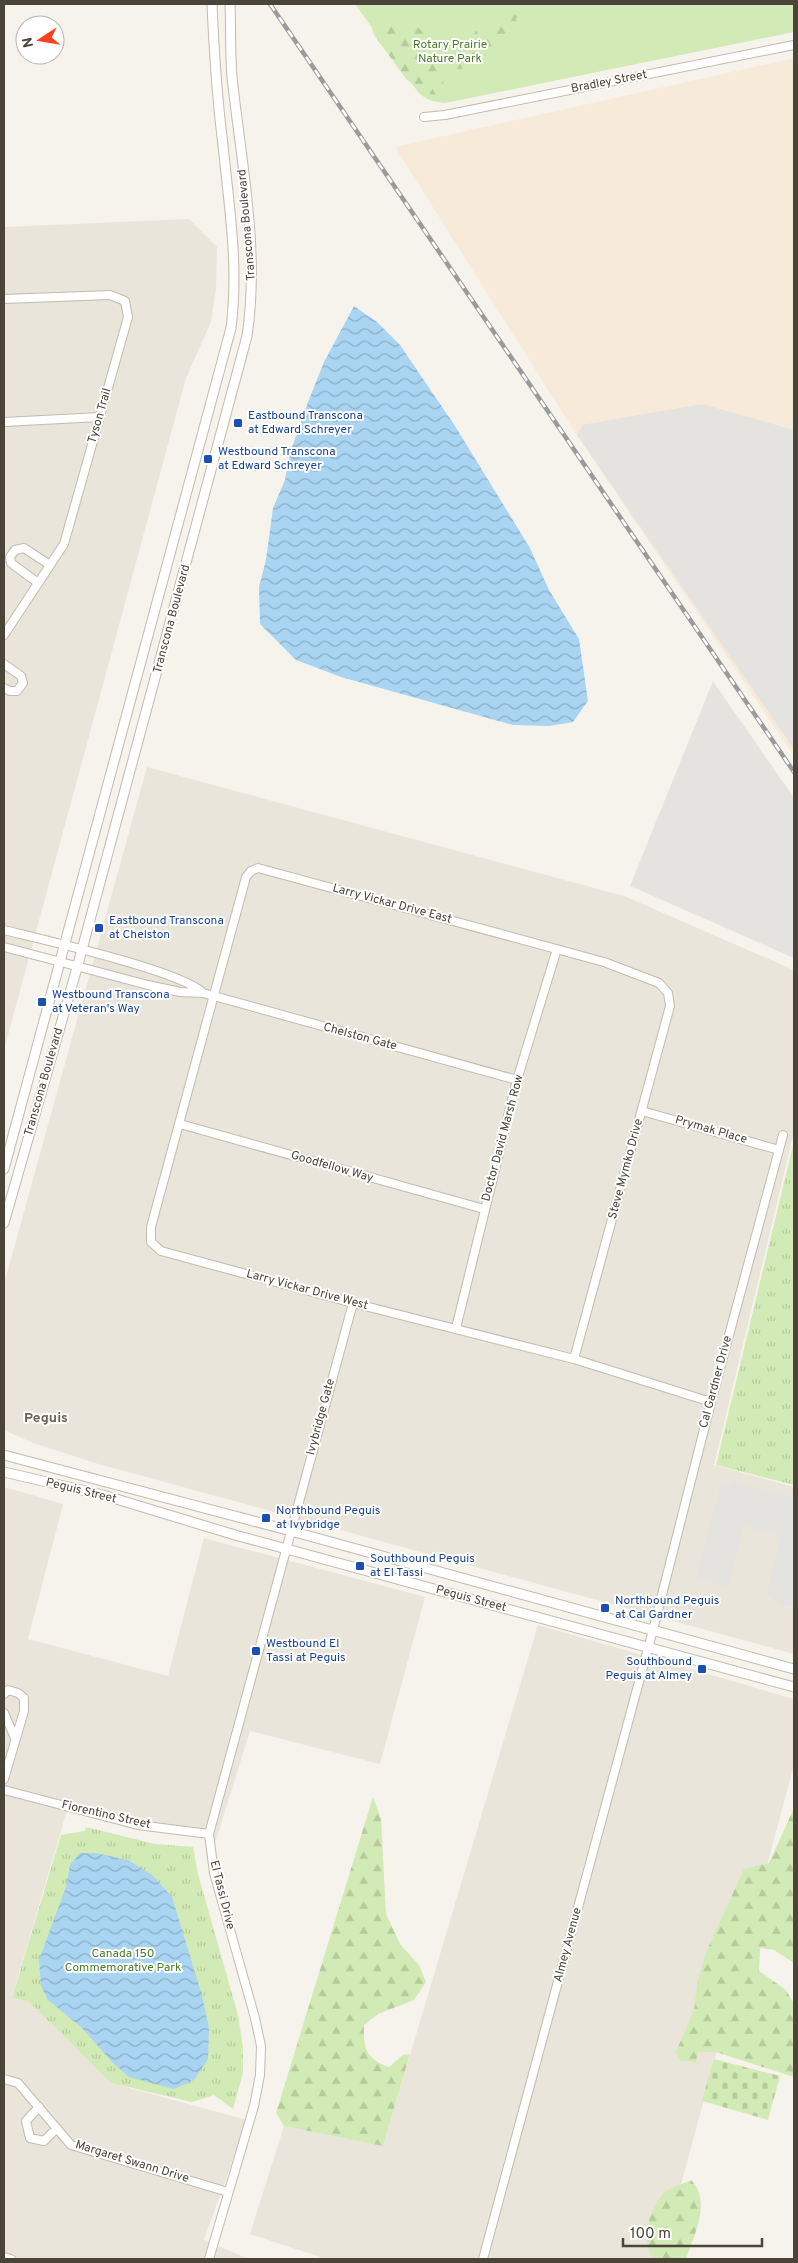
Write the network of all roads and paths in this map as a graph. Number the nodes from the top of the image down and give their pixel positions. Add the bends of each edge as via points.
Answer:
1 (212, 4) edge
2 (230, 4) edge
3 (794, 45) edge
4 (424, 117) dead end
5 (4, 299) edge
6 (100, 416) junction
7 (4, 422) edge
8 (50, 565) junction
9 (38, 583) junction
10 (4, 635) edge
11 (4, 664) edge
12 (4, 688) edge
13 (4, 930) edge
14 (65, 946) junction
15 (4, 947) edge
16 (556, 949) junction
17 (81, 950) junction
18 (60, 964) junction
19 (76, 968) junction
20 (659, 983) joint
21 (203, 992) junction
22 (214, 996) junction
23 (517, 1080) junction
24 (642, 1111) junction
25 (180, 1124) junction
26 (783, 1135) dead end
27 (779, 1150) junction
28 (4, 1169) edge
29 (484, 1209) junction
30 (4, 1224) edge
31 (353, 1303) junction
32 (456, 1328) junction
33 (574, 1359) junction
34 (711, 1402) junction
35 (5, 1455) edge
36 (4, 1472) edge
37 (290, 1531) junction
38 (286, 1548) junction
39 (653, 1630) junction
40 (648, 1647) junction
41 (794, 1669) edge
42 (794, 1687) edge
43 (4, 1694) edge
44 (4, 1713) edge
45 (15, 1738) junction
46 (4, 1779) edge
47 (4, 1790) edge
48 (209, 1834) junction
49 (4, 2079) edge
50 (39, 2108) junction
51 (57, 2128) junction
52 (228, 2192) junction
53 (4, 2257) edge
54 (11, 2259) edge
55 (209, 2259) edge
56 (483, 2259) edge

1 - 14 street, Transcona Boulevard via 216,83 234,264 231,328
2 - 17 street, Transcona Boulevard via 232,74 252,262 247,336
3 - 4 street, Bradley Street via 445,116
5 - 6 street, Tyson Trail via 110,295 124,301 128,317
6 - 7 street
6 - 8 street, Tyson Trail via 64,544
8 - 9 street, Tyson Trail
8 - 9 street via 24,548 15,550 10,557 12,563
9 - 10 street, Tyson Trail
11 - 12 street via 21,676 23,683 17,691
13 - 14 street, Chelston Gate
14 - 17 street, Chelston Gate
14 - 18 street, Transcona Boulevard
15 - 18 street, Chelston Gate
16 - 20 street, Larry Vickar Drive East via 604,962
16 - 22 street, Larry Vickar Drive East via 258,868 246,876
16 - 23 street, Doctor David Marsh Row
17 - 19 street, Transcona Boulevard
17 - 21 street, Chelston Gate via 182,981
18 - 19 street, Chelston Gate
18 - 28 street, Transcona Boulevard
19 - 21 street, Chelston Gate via 180,992
19 - 30 street, Transcona Boulevard
20 - 24 street, Steve Mymko Drive via 668,993 670,1006
21 - 22 street, Chelston Gate
22 - 23 street, Chelston Gate
22 - 25 street, Larry Vickar Drive West
23 - 29 street, Doctor David Marsh Row
24 - 27 street, Prymak Place
24 - 33 street, Steve Mymko Drive
25 - 29 street, Goodfellow Way
25 - 31 street, Larry Vickar Drive West via 151,1227 151,1242 161,1251
26 - 27 street, Cal Gardner Drive
27 - 34 street, Cal Gardner Drive
29 - 32 street, Doctor David Marsh Row
31 - 32 street, Larry Vickar Drive West
31 - 37 street, Ivybridge Gate
32 - 33 street, Larry Vickar Drive West
33 - 34 street, Larry Vickar Drive West
34 - 39 street, Cal Gardner Drive
35 - 37 street, Peguis Street
36 - 38 street, Peguis Street via 103,1495
37 - 38 street, El Tassi Drive
37 - 39 street, Peguis Street
38 - 40 street, Peguis Street
38 - 48 street, El Tassi Drive
39 - 40 street, Almey Avenue
39 - 41 street, Peguis Street
40 - 42 street, Peguis Street
40 - 56 street, Almey Avenue
43 - 45 street via 8,1690 24,1698 24,1711
44 - 45 street
45 - 46 street
47 - 48 street, Fiorentino Street via 138,1825
48 - 52 street, El Tassi Drive via 214,1873 256,2018 261,2046 254,2106
49 - 50 street, Margaret Swann Drive via 18,2083
50 - 51 street, Margaret Swann Drive
50 - 51 street via 26,2121 30,2138 44,2141
51 - 52 street, Margaret Swann Drive via 71,2145
52 - 55 street, El Tassi Drive
53 - 54 street

